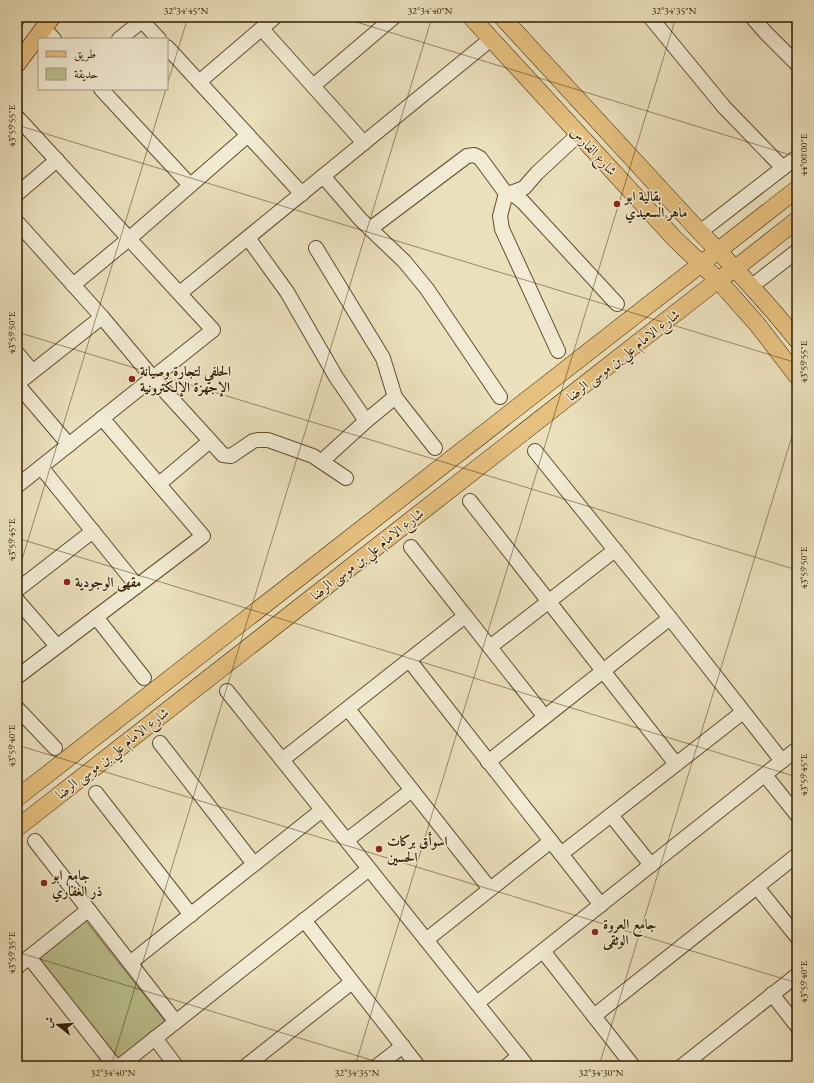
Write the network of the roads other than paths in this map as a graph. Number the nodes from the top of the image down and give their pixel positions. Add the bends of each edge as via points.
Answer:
1 (276, 17) edge
2 (394, 17) edge
3 (470, 17) edge
4 (502, 17) edge
5 (650, 17) edge
6 (752, 17) edge
7 (145, 19) edge
8 (50, 28) edge
9 (262, 29) junction
10 (41, 38) edge
11 (120, 38) edge
12 (158, 38) edge
13 (491, 39) junction
14 (38, 41) edge
15 (168, 49) edge
16 (17, 64) edge
17 (797, 64) edge
18 (199, 82) junction
19 (313, 86) junction
20 (102, 90) edge
21 (17, 117) edge
22 (579, 134) junction
23 (248, 135) junction
24 (364, 143) junction
25 (797, 157) edge
26 (57, 160) junction
27 (783, 168) junction
28 (323, 176) junction
29 (190, 185) junction
30 (797, 189) edge
31 (17, 194) edge
32 (302, 194) junction
33 (508, 194) junction
34 (797, 220) edge
35 (17, 222) edge
36 (370, 229) junction
37 (700, 232) junction
38 (130, 238) junction
39 (248, 238) junction
40 (316, 248) dead end
41 (719, 250) junction
42 (797, 251) edge
43 (701, 264) junction
44 (736, 268) junction
45 (718, 280) junction
46 (73, 285) junction
47 (752, 286) junction
48 (180, 294) junction
49 (656, 299) junction
50 (617, 304) dead end
51 (102, 317) junction
52 (670, 317) junction
53 (797, 340) edge
54 (558, 351) dead end
55 (17, 353) edge
56 (32, 371) junction
57 (797, 376) edge
58 (153, 378) junction
59 (17, 384) edge
60 (396, 397) junction
61 (500, 397) dead end
62 (102, 418) junction
63 (366, 421) junction
64 (210, 441) junction
65 (69, 445) junction
66 (435, 448) dead end
67 (535, 450) dead end
68 (322, 461) junction
69 (41, 467) junction
70 (346, 478) dead end
71 (159, 484) junction
72 (17, 486) edge
73 (470, 501) dead end
74 (93, 531) junction
75 (411, 547) dead end
76 (615, 550) junction
77 (137, 586) junction
78 (17, 590) edge
79 (17, 600) edge
80 (549, 602) junction
81 (465, 616) junction
82 (96, 617) junction
83 (670, 618) junction
84 (57, 646) junction
85 (490, 647) junction
86 (409, 660) junction
87 (603, 671) junction
88 (17, 677) edge
89 (144, 678) dead end
90 (227, 691) dead end
91 (17, 708) edge
92 (348, 708) junction
93 (743, 712) junction
94 (545, 717) junction
95 (160, 744) dead end
96 (55, 748) dead end
97 (797, 749) edge
98 (282, 760) junction
99 (488, 762) junction
100 (782, 762) junction
101 (676, 764) junction
102 (765, 775) junction
103 (412, 790) junction
104 (96, 793) dead end
105 (17, 798) edge
106 (322, 810) junction
107 (611, 815) junction
108 (797, 815) edge
109 (17, 828) edge
110 (346, 840) junction
111 (35, 841) dead end
112 (550, 841) junction
113 (561, 854) junction
114 (797, 855) edge
115 (254, 864) junction
116 (651, 865) junction
117 (369, 869) junction
118 (756, 887) junction
119 (490, 889) junction
120 (601, 905) junction
121 (88, 910) junction
122 (191, 914) junction
123 (304, 920) junction
124 (797, 937) edge
125 (426, 940) junction
126 (543, 951) junction
127 (29, 957) junction
128 (130, 963) junction
129 (17, 967) edge
130 (797, 975) edge
131 (352, 982) junction
132 (772, 994) junction
133 (477, 1003) junction
134 (594, 1016) junction
135 (176, 1022) junction
136 (797, 1026) edge
137 (154, 1038) junction
138 (403, 1046) junction
139 (523, 1061) edge
140 (253, 1064) edge
141 (115, 1066) edge
142 (120, 1066) edge
143 (176, 1066) edge
144 (377, 1066) edge
145 (418, 1066) edge
146 (507, 1066) edge
147 (633, 1066) edge
148 (682, 1066) edge

1 - 9 street
2 - 19 street
3 - 13 main road, شارع الفارس
4 - 37 main road, شارع الفارس
5 - 27 street via 724,107
6 - 17 street
7 - 11 street
7 - 12 street
8 - 10 main road
9 - 18 street
9 - 19 street
13 - 22 main road, شارع الفارس
13 - 24 street
14 - 16 main road
15 - 18 street
18 - 23 street
19 - 24 street
20 - 29 street
21 - 26 street
22 - 33 street via 536,172 524,188
22 - 43 main road, شارع الفارس
23 - 29 street
23 - 32 street
24 - 28 street
25 - 27 street
26 - 31 street
26 - 38 street
27 - 37 street
28 - 32 street
28 - 36 street
29 - 38 street
30 - 41 main road
32 - 39 street
33 - 36 street via 480,158 470,155
33 - 50 street via 523,202
33 - 54 street via 501,210 502,229
34 - 44 main road
35 - 46 street
36 - 61 street via 404,261 427,289
37 - 41 main road, شارع الفارس
38 - 46 street
38 - 48 street
39 - 48 street
39 - 63 street via 287,292 336,377
40 - 60 street via 383,358
41 - 43 main road, شارع الامام علي بن موسى الرضا
41 - 44 main road, شارع الفارس
42 - 47 street
43 - 45 main road, شارع الفارس
43 - 49 main road, شارع الامام علي بن موسى الرضا
44 - 45 main road, شارع الامام علي بن موسى الرضا
44 - 47 main road, شارع الفارس
45 - 52 main road, شارع الامام علي بن موسى الرضا
45 - 57 main road, شارع الفارس via 757,324
46 - 51 street
47 - 53 main road, شارع الفارس
48 - 58 street via 213,330
49 - 52 main road
49 - 105 main road, شارع الامام علي بن موسى الرضا
51 - 56 street
51 - 58 street
52 - 109 main road, شارع الامام علي بن موسى الرضا
55 - 56 street
56 - 59 street
58 - 62 street
58 - 64 street
59 - 65 street
60 - 63 street
60 - 66 street
62 - 65 street
62 - 71 street
63 - 68 street
64 - 68 street via 223,455 228,456 262,439 303,451
64 - 71 street
65 - 69 street
67 - 76 street
68 - 70 street
69 - 72 street
69 - 74 street
71 - 77 street via 203,536
73 - 80 street
74 - 77 street
74 - 78 street
75 - 81 street
76 - 80 street
76 - 83 street
77 - 82 street
79 - 84 street
80 - 85 street
80 - 87 street
81 - 85 street
81 - 86 street
82 - 84 street
82 - 89 street
83 - 87 street
83 - 93 street
84 - 88 street
85 - 94 street
86 - 92 street
86 - 99 street
87 - 94 street
87 - 101 street
90 - 98 street
91 - 96 street
92 - 98 street
92 - 103 street
93 - 100 street
93 - 101 street
94 - 99 street
95 - 115 street
97 - 100 street
98 - 106 street
99 - 112 street
100 - 102 street
101 - 107 street
102 - 108 street
102 - 116 street
103 - 110 street
103 - 119 street
104 - 122 street
106 - 110 street
106 - 115 street
107 - 113 street
107 - 116 street
110 - 117 street
111 - 121 street
112 - 113 street
112 - 119 street
113 - 120 street
114 - 118 street
115 - 122 street
116 - 120 street
117 - 123 street
117 - 125 street
118 - 124 street
118 - 134 street
119 - 125 street
120 - 126 street
121 - 127 street
121 - 128 street
122 - 128 street
123 - 131 street
123 - 135 street
125 - 133 street
126 - 133 street
126 - 134 street
127 - 129 street
127 - 141 street
128 - 135 street
130 - 132 street
131 - 138 street
131 - 140 street
132 - 136 street
132 - 148 street
133 - 139 street
134 - 147 street
135 - 137 street
137 - 142 street
137 - 143 street
138 - 144 street
138 - 145 street
139 - 146 street

